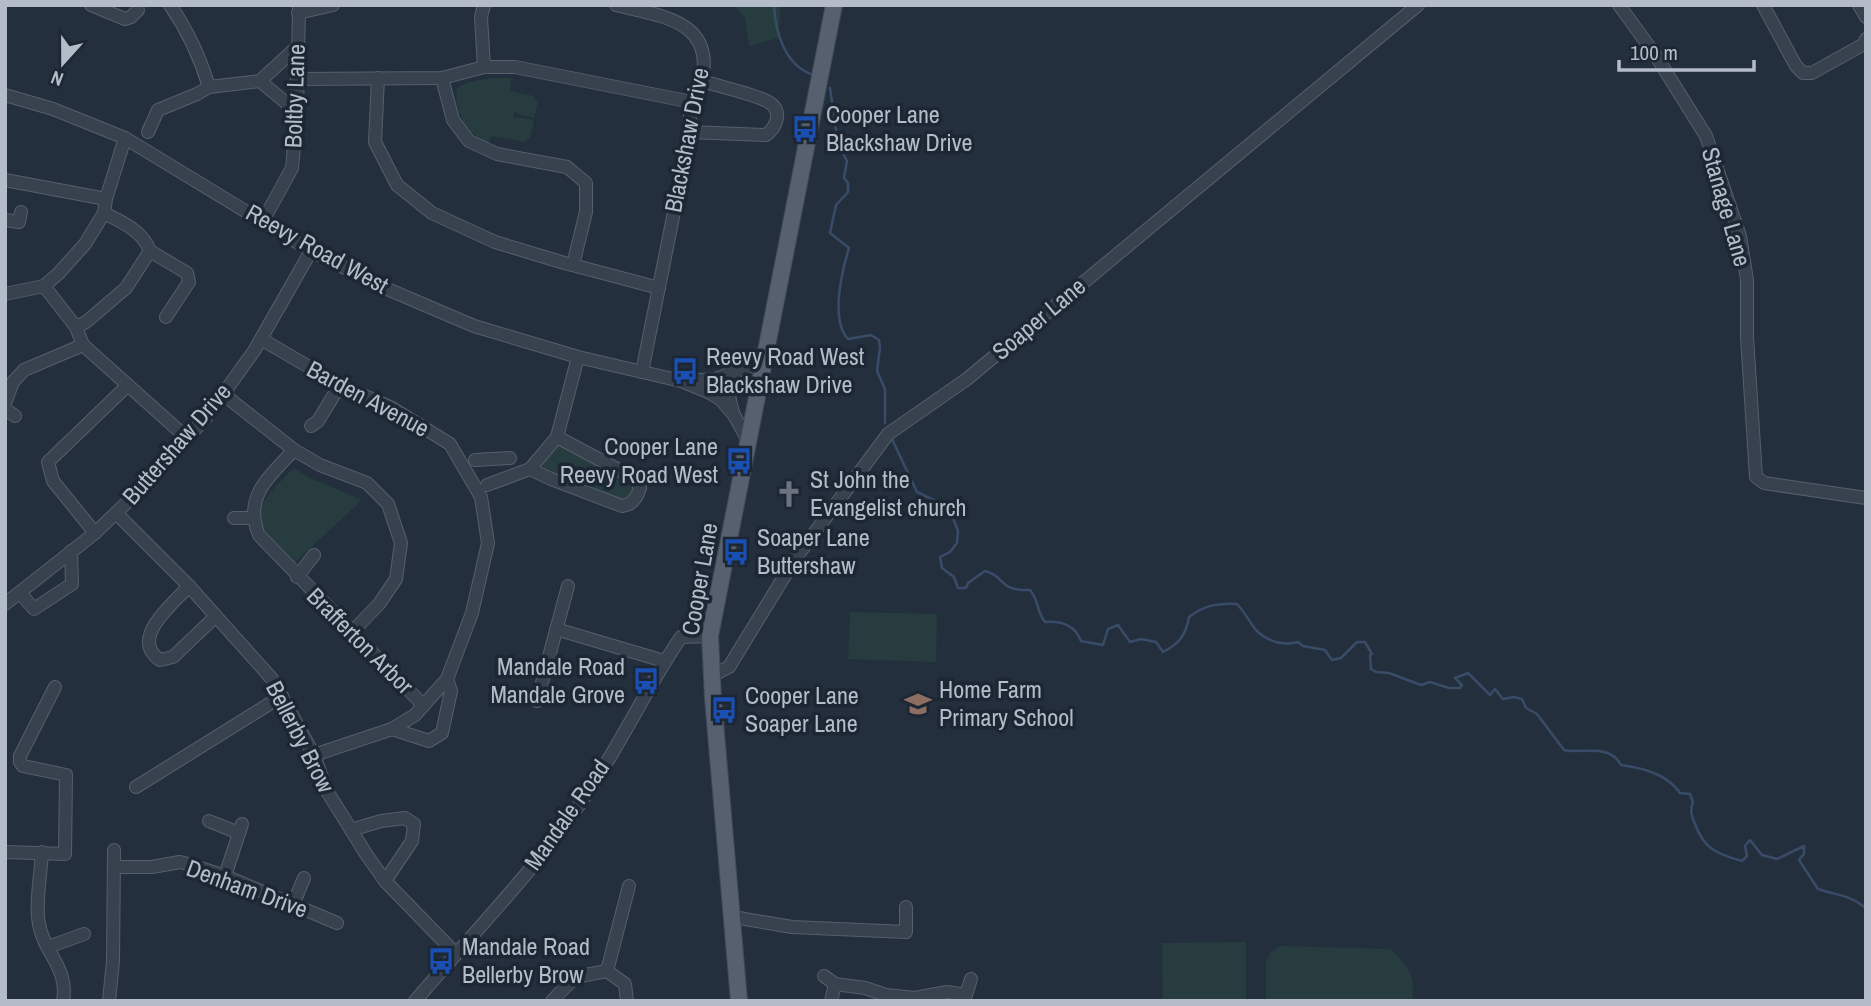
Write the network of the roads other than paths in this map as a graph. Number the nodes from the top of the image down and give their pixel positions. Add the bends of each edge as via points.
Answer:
1 (91, 5) edge
2 (170, 5) edge
3 (333, 5) edge
4 (484, 5) edge
5 (616, 5) edge
6 (834, 5) edge
7 (1418, 5) edge
8 (1619, 5) edge
9 (1763, 5) edge
10 (1858, 5) edge
11 (298, 9) edge
12 (138, 10) dead end
13 (1866, 17) edge
14 (1866, 39) edge
15 (296, 47) junction
16 (484, 67) junction
17 (378, 78) junction
18 (442, 78) junction
19 (297, 79) junction
20 (260, 81) junction
21 (702, 81) junction
22 (209, 87) junction
23 (5, 95) edge
24 (692, 102) junction
25 (297, 113) junction
26 (148, 132) dead end
27 (690, 132) junction
28 (125, 138) junction
29 (5, 180) edge
30 (106, 199) junction
31 (20, 212) dead end
32 (104, 213) junction
33 (5, 220) edge
34 (263, 221) junction
35 (149, 251) junction
36 (311, 251) junction
37 (573, 265) junction
38 (44, 286) junction
39 (659, 288) junction
40 (5, 294) edge
41 (166, 317) dead end
42 (76, 327) junction
43 (261, 339) junction
44 (83, 345) junction
45 (578, 357) junction
46 (764, 361) junction
47 (642, 372) junction
48 (735, 373) junction
49 (681, 381) junction
50 (128, 385) junction
51 (340, 385) junction
52 (222, 394) junction
53 (5, 403) edge
54 (734, 415) junction
55 (311, 426) dead end
56 (557, 437) junction
57 (187, 438) junction
58 (749, 442) junction
59 (294, 450) junction
60 (510, 458) dead end
61 (475, 460) dead end
62 (493, 460) junction
63 (530, 469) junction
64 (1866, 498) edge
65 (116, 513) junction
66 (234, 518) dead end
67 (256, 528) junction
68 (95, 533) junction
69 (71, 551) junction
70 (314, 555) dead end
71 (297, 577) junction
72 (189, 586) junction
73 (568, 586) dead end
74 (20, 593) junction
75 (5, 604) edge
76 (216, 616) junction
77 (556, 629) junction
78 (351, 632) junction
79 (710, 636) junction
80 (664, 661) junction
81 (711, 676) junction
82 (447, 679) junction
83 (55, 687) dead end
84 (282, 695) junction
85 (537, 701) dead end
86 (423, 705) junction
87 (392, 729) junction
88 (314, 755) junction
89 (136, 787) dead end
90 (209, 821) dead end
91 (351, 830) junction
92 (114, 850) dead end
93 (5, 852) edge
94 (42, 852) junction
95 (114, 867) junction
96 (225, 876) junction
97 (304, 878) dead end
98 (385, 881) junction
99 (629, 887) dead end
100 (293, 905) junction
101 (906, 907) dead end
102 (733, 917) junction
103 (337, 923) dead end
104 (84, 934) dead end
105 (48, 947) junction
106 (456, 954) junction
107 (607, 971) junction
108 (971, 979) dead end
109 (885, 998) edge
110 (63, 1001) edge
111 (109, 1001) edge
112 (415, 1001) edge
113 (552, 1001) edge
114 (626, 1001) edge
115 (739, 1001) edge
116 (831, 1001) edge

1 - 12 street via 125,19
2 - 22 street via 184,24
3 - 11 street
4 - 16 street
5 - 21 street, Blackshaw Drive via 683,23 700,42
6 - 46 main road, Cooper Lane
7 - 81 street, Soaper Lane via 967,379 888,434 794,559 729,667
8 - 64 street, Stanage Lane via 1706,136 1740,236 1747,280 1756,477 1764,483
9 - 14 street via 1804,73 1812,73
10 - 13 street
11 - 15 street, Boltby Lane
15 - 19 street, Boltby Lane
15 - 20 street
16 - 18 street
16 - 24 street via 514,67
17 - 18 street
17 - 19 street
17 - 37 street via 375,142 397,185 432,213 495,242
18 - 37 street via 453,120 469,141 497,154 567,167 586,183 586,212
19 - 25 street, Boltby Lane
20 - 22 street
20 - 25 street
21 - 24 street, Blackshaw Drive
21 - 27 street via 771,103 777,113 776,125 766,135
22 - 26 street via 159,110
23 - 28 street, Reevy Road West
24 - 27 street, Blackshaw Drive
25 - 34 street, Boltby Lane via 292,168
27 - 39 street, Blackshaw Drive
28 - 30 street
28 - 34 street, Reevy Road West
29 - 30 street
30 - 32 street
31 - 33 street via 19,222
32 - 35 street via 137,232
32 - 38 street via 85,244
34 - 36 street, Reevy Road West
35 - 41 street via 187,274 189,282
35 - 42 street via 131,292
36 - 43 street, Buttershaw Drive
36 - 45 street, Reevy Road West via 474,326
37 - 39 street
38 - 40 street
38 - 42 street
39 - 47 street, Blackshaw Drive
42 - 44 street
43 - 51 street, Barden Avenue
43 - 52 street, Buttershaw Drive
44 - 50 street
44 - 53 street via 24,370 13,382
45 - 47 street, Reevy Road West
45 - 56 street
46 - 48 street
46 - 58 main road, Cooper Lane
47 - 49 street, Reevy Road West
48 - 49 street
48 - 54 street via 728,386
49 - 54 street via 720,399
50 - 57 street
50 - 68 street via 48,462 53,481
51 - 55 street
51 - 82 street, Barden Avenue via 392,408 450,444 481,497 488,543 472,613
52 - 57 street, Buttershaw Drive
52 - 59 street
54 - 58 street
56 - 63 street
56 - 63 street via 636,480 638,496 622,506
57 - 65 street, Buttershaw Drive
58 - 79 main road, Cooper Lane
59 - 67 street via 265,482 253,506
59 - 78 street via 367,483 388,504 401,543 396,579
60 - 62 street
61 - 62 street
62 - 63 street via 492,484
65 - 68 street, Buttershaw Drive
65 - 72 street, Bellerby Brow
66 - 67 street
67 - 71 street, Brafferton Arbor
68 - 69 street, Buttershaw Drive
69 - 74 street, Buttershaw Drive
69 - 74 street via 72,584 34,609
70 - 71 street, Brafferton Arbor
71 - 78 street, Brafferton Arbor
72 - 76 street, Bellerby Brow
72 - 76 street via 150,631 152,655 160,660 173,657
73 - 77 street
74 - 75 street, Buttershaw Drive
76 - 84 street, Bellerby Brow
77 - 80 street
77 - 85 street
78 - 86 street, Brafferton Arbor
79 - 80 street, Mandale Road via 681,637
79 - 81 main road, Cooper Lane
80 - 106 street, Mandale Road via 594,783 536,863
81 - 102 main road, Cooper Lane
82 - 86 street, Barden Avenue
82 - 87 street via 451,691 442,733 429,741
83 - 94 street via 20,756 23,766 66,775 65,854
84 - 88 street, Bellerby Brow
84 - 89 street
86 - 87 street, Barden Avenue
87 - 88 street, Barden Avenue
88 - 91 street, Bellerby Brow via 327,791
90 - 96 street via 241,829
91 - 98 street, Bellerby Brow
91 - 98 street via 405,818 414,824 412,841
92 - 95 street
93 - 94 street
94 - 105 street via 38,922
95 - 96 street, Denham Drive via 180,862
95 - 111 street
96 - 100 street, Denham Drive
97 - 100 street
98 - 106 street, Bellerby Brow
99 - 107 street
100 - 103 street, Denham Drive
101 - 102 street via 911,933 792,927
102 - 115 main road, Cooper Lane
104 - 105 street
105 - 110 street via 63,975
106 - 112 street, Mandale Road
107 - 113 street via 575,977
107 - 114 street via 625,984
108 - 109 street via 965,995 947,992
109 - 116 street via 829,980

